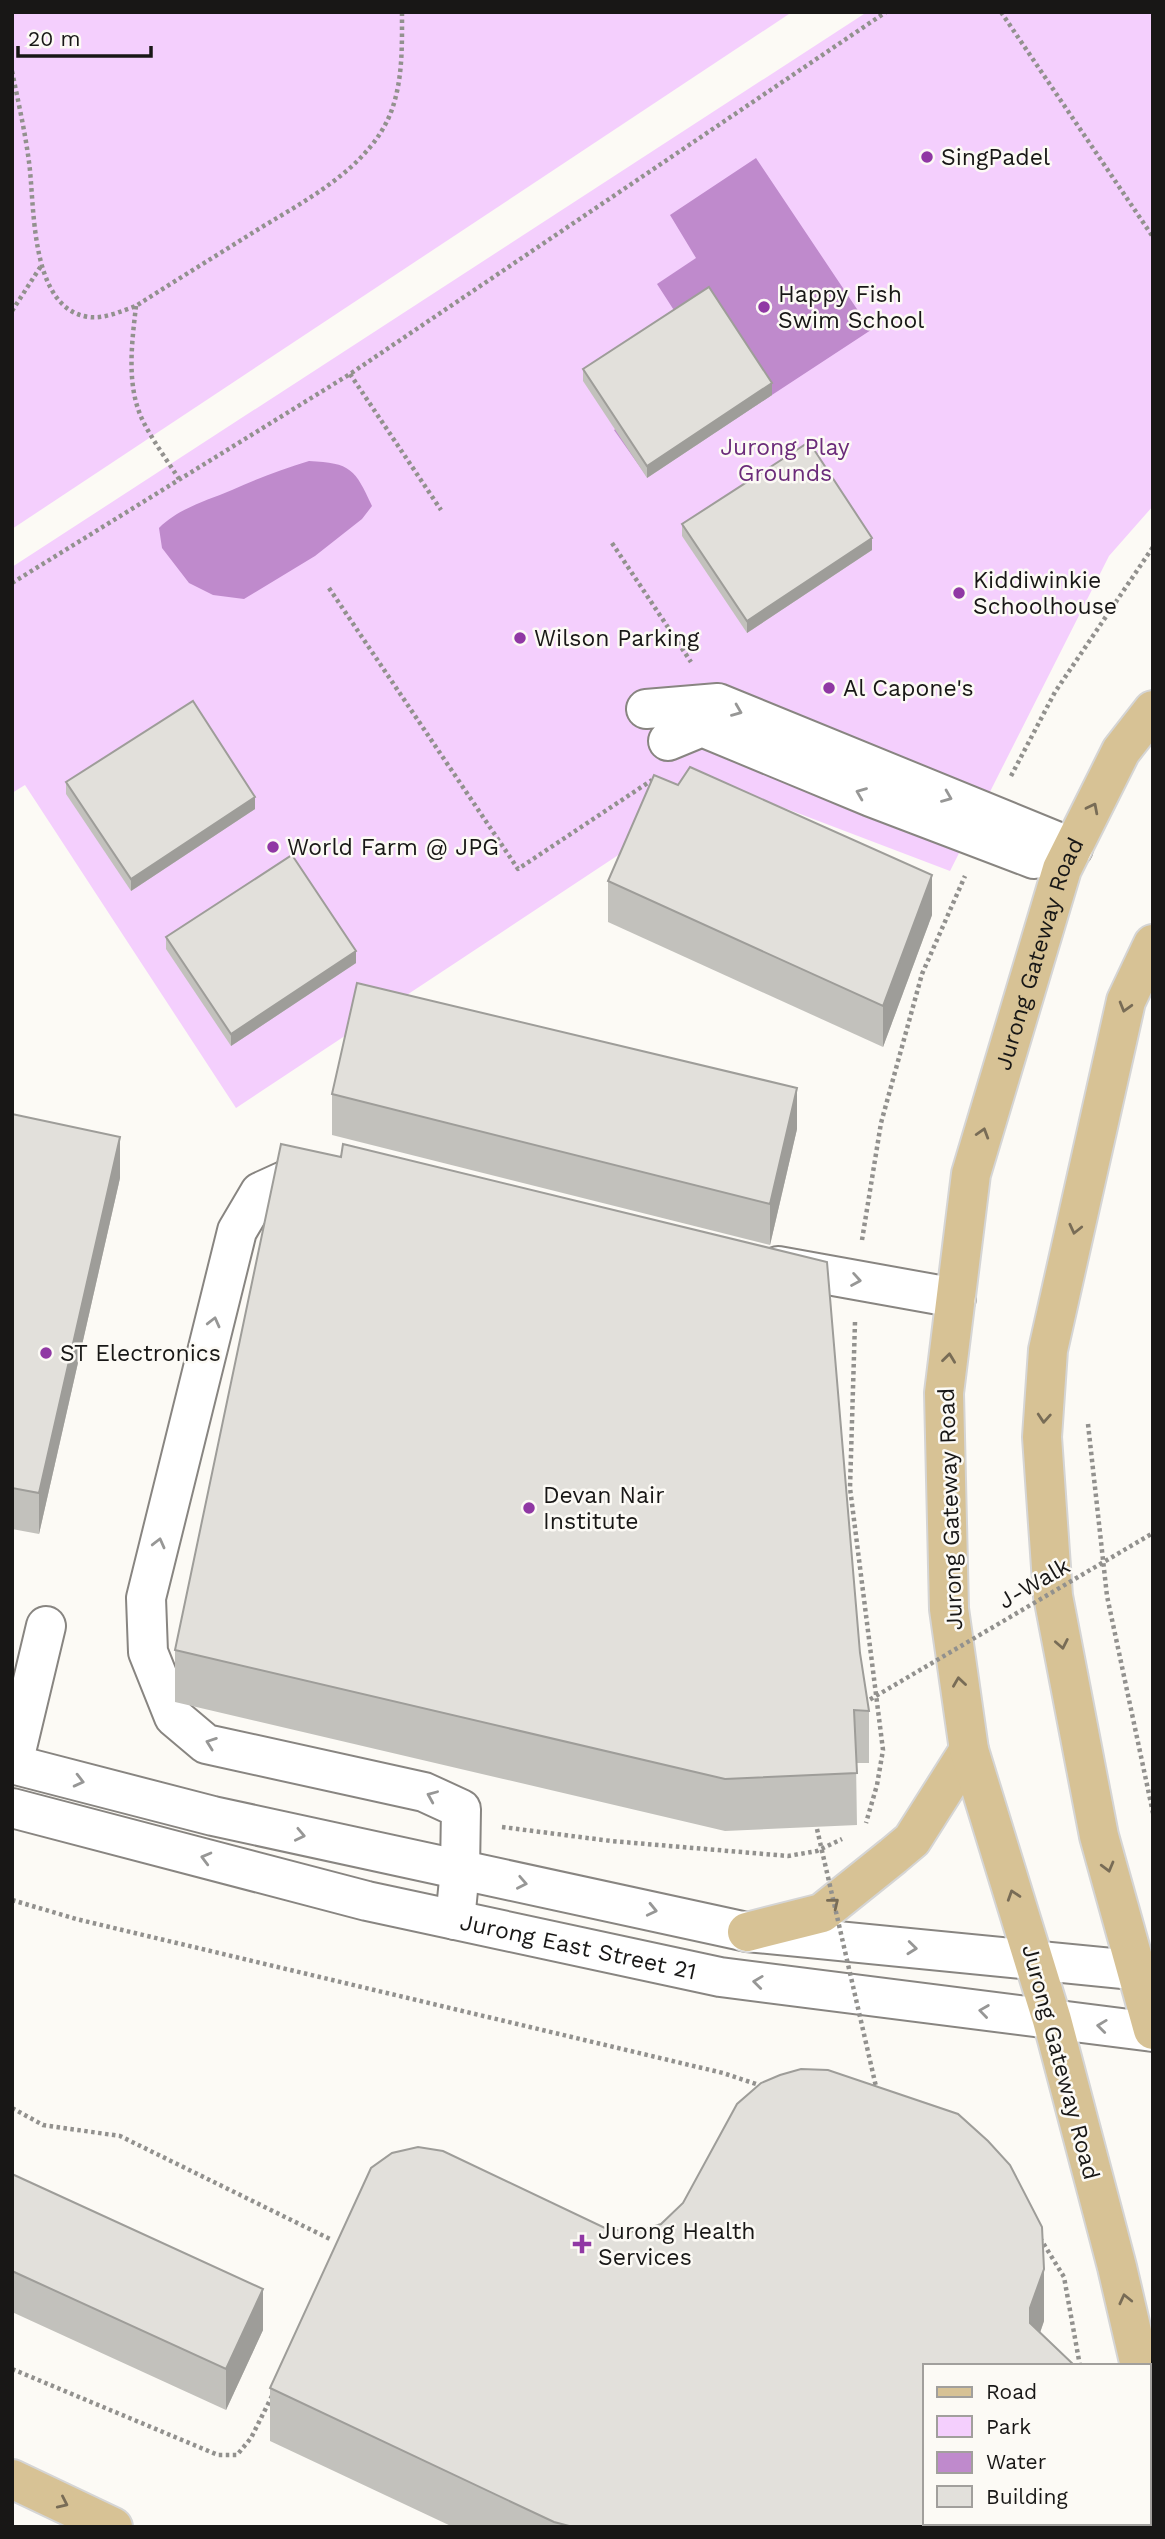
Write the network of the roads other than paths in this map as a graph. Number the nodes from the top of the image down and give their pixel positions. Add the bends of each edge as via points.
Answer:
1 (646, 709) dead end
2 (1153, 710) edge
3 (664, 758) road end
4 (986, 827) junction
5 (1067, 858) junction
6 (1153, 944) edge
7 (358, 1176) edge
8 (741, 1259) edge
9 (956, 1298) junction
10 (46, 1626) dead end
11 (969, 1750) junction
12 (13, 1764) edge
13 (12, 1808) edge
14 (368, 1849) junction
15 (460, 1870) junction
16 (367, 1901) junction
17 (455, 1920) junction
18 (747, 1932) junction
19 (1035, 1960) junction
20 (1144, 1971) edge
21 (1052, 2020) junction
22 (1153, 2031) edge
23 (1140, 2364) edge
24 (12, 2479) edge
25 (113, 2527) edge

1 -> 4 street via 718,703
5 -> 2 main road, Jurong Gateway Road via 1121,751
4 -> 3 street via 702,727
4 - 5 street
9 -> 5 main road, Jurong Gateway Road via 971,1174
6 -> 20 main road via 1126,1001 1048,1350 1042,1437 1053,1596 1099,1836
15 -> 7 street via 461,1809 424,1792 206,1744 174,1717 148,1652 146,1598 237,1231 260,1192 284,1181 295,1176
8 - 9 street
11 -> 9 main road, Jurong Gateway Road via 948,1609 944,1392
10 - 12 street
18 -> 11 main road via 822,1913 893,1856 912,1840
19 -> 11 main road, Jurong Gateway Road
12 -> 14 street via 213,1816
16 -> 13 street, Jurong East Street 21
14 - 15 street
14 - 16 street
15 - 17 street
15 -> 18 street
16 - 17 street, Jurong East Street 21
21 -> 17 street, Jurong East Street 21 via 720,1977
18 -> 19 street
19 - 20 street
19 - 21 main road, Jurong Gateway Road
20 - 22 main road
22 -> 21 street, Jurong East Street 21
23 -> 21 main road, Jurong Gateway Road
24 -> 25 main road

